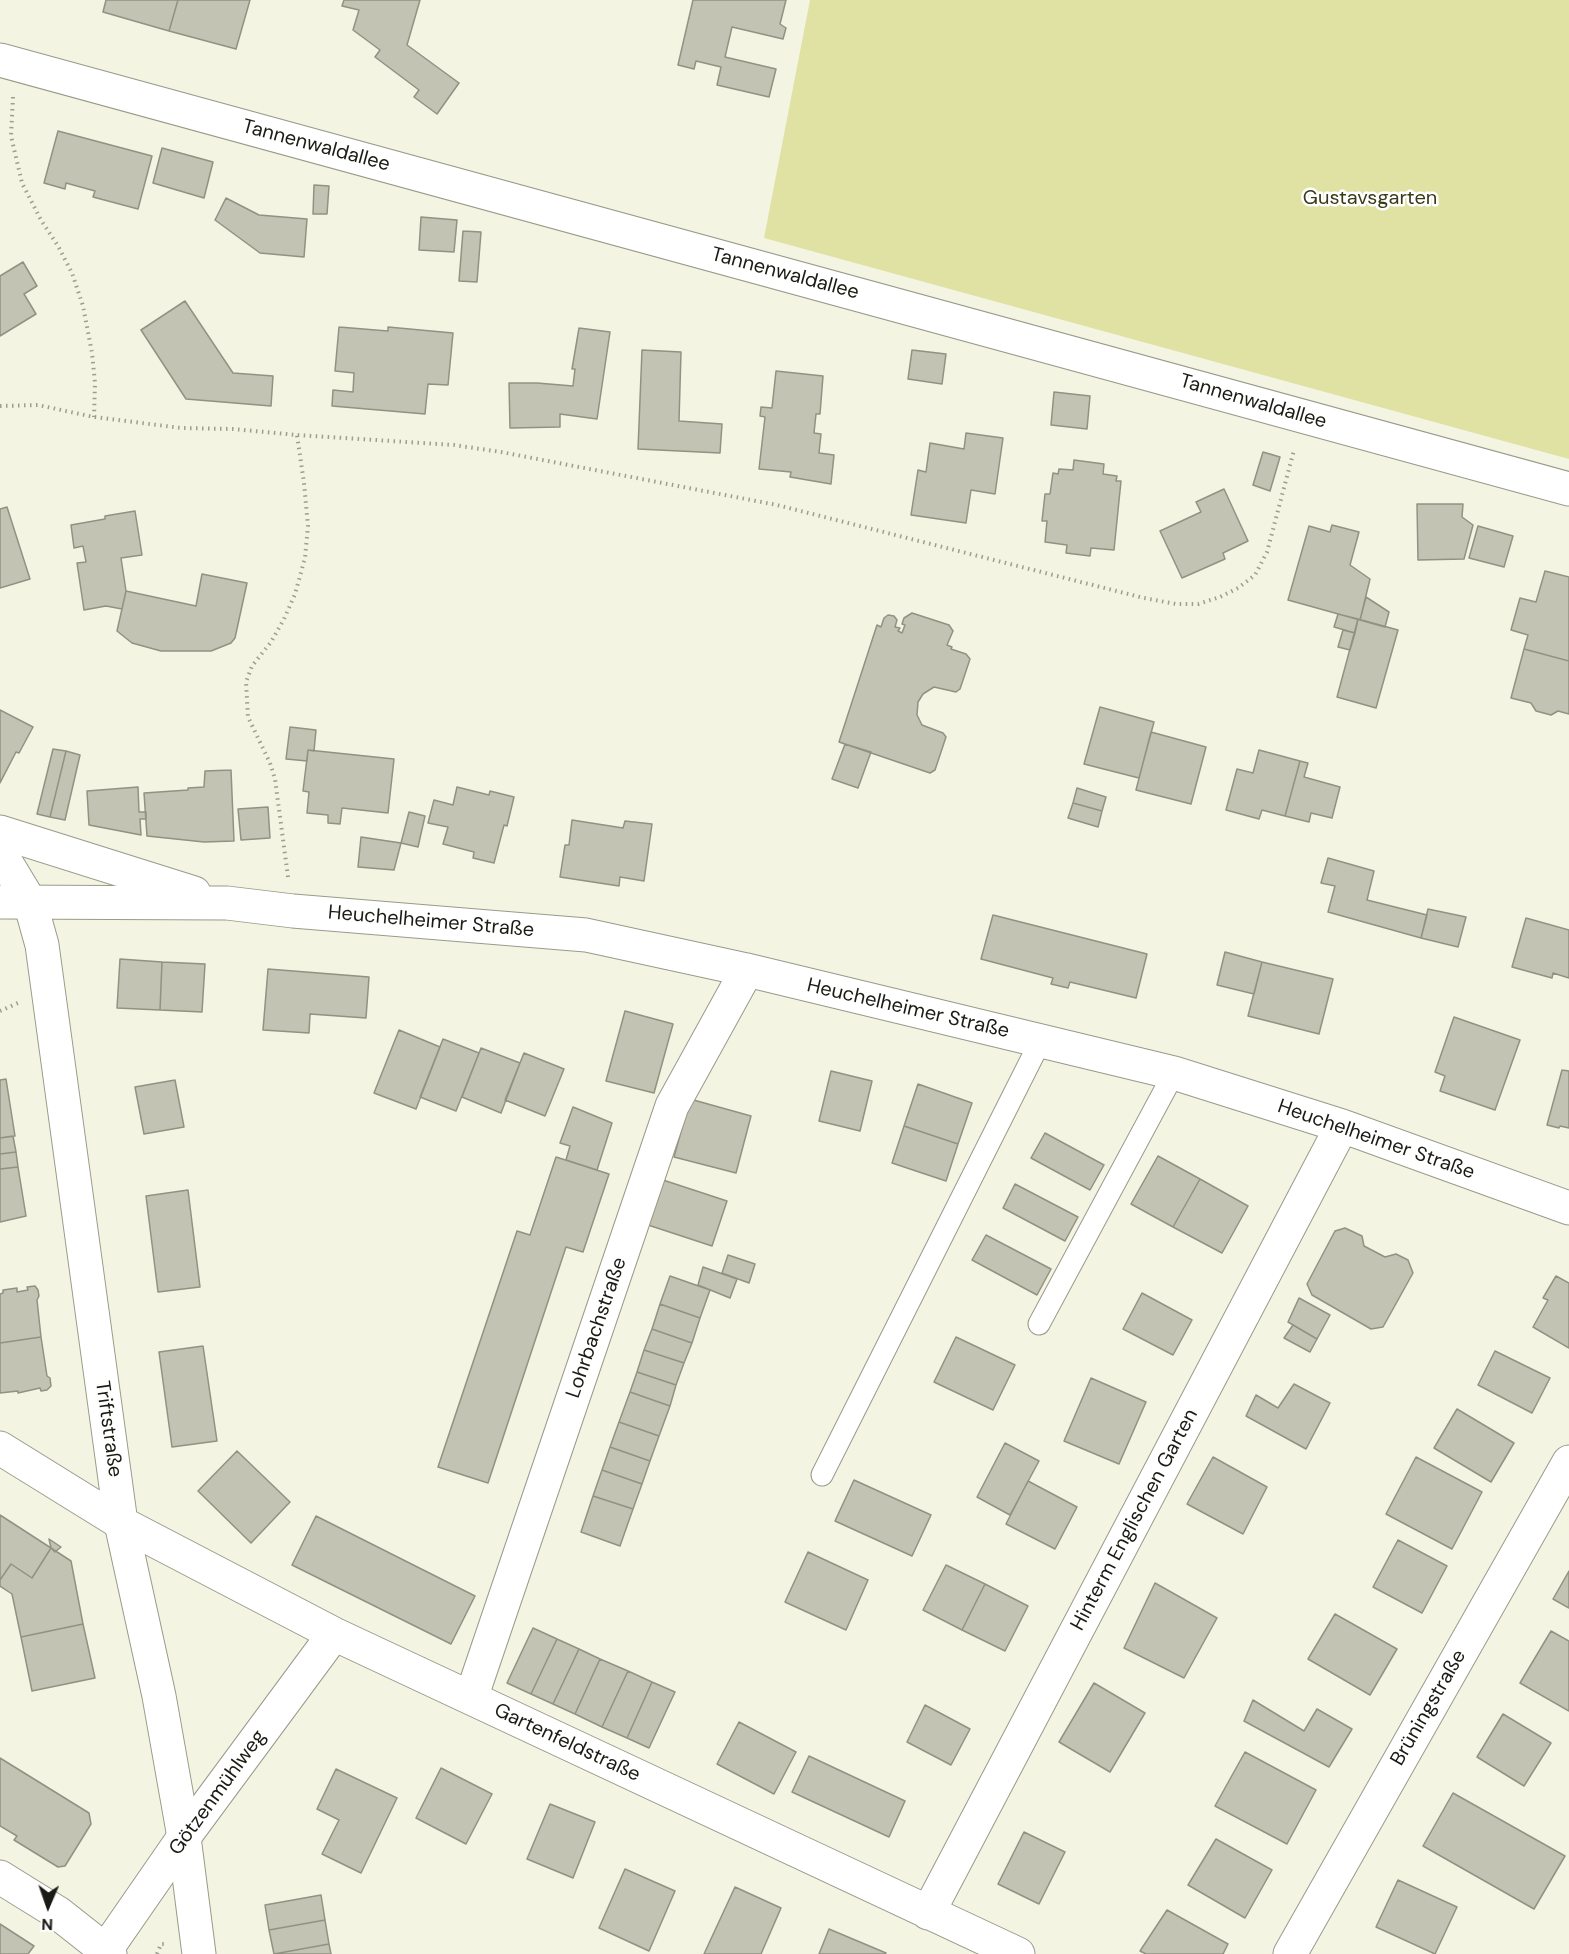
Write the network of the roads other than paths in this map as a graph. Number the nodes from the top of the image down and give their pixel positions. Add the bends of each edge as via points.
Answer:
1 (7, 62) edge
2 (1569, 489) edge
3 (0, 832) edge
4 (0, 856) edge
5 (15, 902) edge
6 (227, 903) junction
7 (747, 970) junction
8 (1041, 1040) junction
9 (1174, 1073) junction
10 (1342, 1126) junction
11 (1569, 1208) edge
12 (1039, 1324) dead end
13 (0, 1448) edge
14 (1569, 1462) edge
15 (822, 1474) dead end
16 (121, 1523) junction
17 (334, 1634) junction
18 (471, 1698) junction
19 (184, 1837) junction
20 (0, 1877) edge
21 (928, 1913) junction
22 (106, 1953) edge
23 (199, 1954) edge
24 (1017, 1954) edge
25 (1290, 1954) edge

1 - 2 street, Tannenwaldallee
3 - 6 street, Heuchelheimer Straße
4 - 5 street via 7,864
5 - 6 street, Heuchelheimer Straße
5 - 16 street, Triftstraße via 44,953
6 - 7 street, Heuchelheimer Straße via 586,935
7 - 8 street, Heuchelheimer Straße
7 - 18 street, Lohrbachstraße via 672,1106
8 - 9 street, Heuchelheimer Straße
8 - 15 lane
9 - 10 street, Heuchelheimer Straße
9 - 12 lane
10 - 11 street, Heuchelheimer Straße
10 - 21 street, Hinterm Englischen Garten
13 - 16 street, Gartenfeldstraße
14 - 25 street, Brüningstraße
16 - 17 street, Gartenfeldstraße
16 - 19 street, Triftstraße via 159,1696
17 - 18 street, Gartenfeldstraße
17 - 19 street, Götzenmühlweg
18 - 21 street, Gartenfeldstraße
19 - 22 street, Götzenmühlweg
19 - 23 street, Triftstraße
20 - 22 street via 58,1913
21 - 24 street, Gartenfeldstraße

